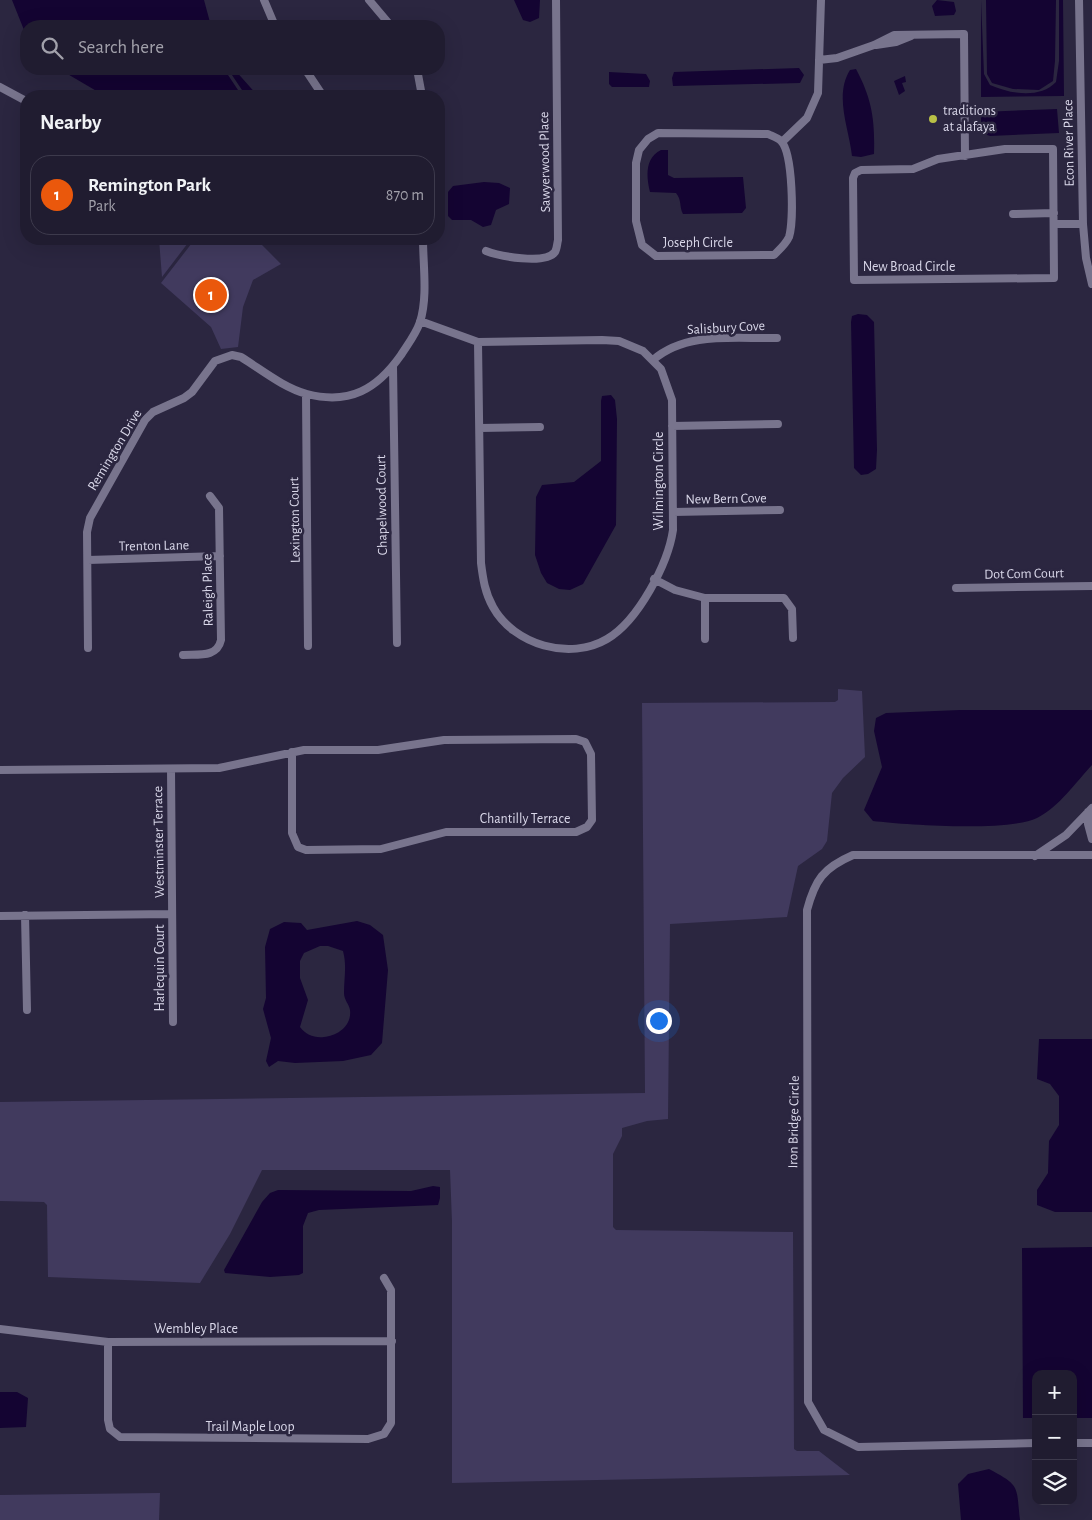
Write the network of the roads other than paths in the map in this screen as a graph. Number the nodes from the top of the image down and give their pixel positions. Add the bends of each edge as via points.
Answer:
1 (264, 0) edge
2 (369, 0) edge
3 (556, 0) edge
4 (821, 0) edge
5 (1079, 0) edge
6 (272, 20) edge
7 (386, 20) edge
8 (820, 60) junction
9 (309, 75) edge
10 (418, 75) edge
11 (0, 86) edge
12 (319, 90) edge
13 (421, 90) edge
14 (20, 98) edge
15 (782, 142) junction
16 (965, 156) junction
17 (1054, 213) junction
18 (1013, 214) dead end
19 (1054, 224) junction
20 (1083, 224) junction
21 (423, 245) edge
22 (486, 251) dead end
23 (1092, 284) edge
24 (420, 321) junction
25 (776, 338) dead end
26 (478, 342) junction
27 (653, 360) junction
28 (393, 366) junction
29 (306, 394) junction
30 (778, 424) dead end
31 (672, 426) junction
32 (540, 427) dead end
33 (480, 428) junction
34 (210, 496) dead end
35 (780, 510) dead end
36 (673, 512) junction
37 (220, 556) junction
38 (88, 560) junction
39 (654, 579) junction
40 (1092, 586) edge
41 (956, 588) dead end
42 (705, 598) junction
43 (705, 638) dead end
44 (793, 638) dead end
45 (397, 643) dead end
46 (308, 646) dead end
47 (88, 648) dead end
48 (183, 655) dead end
49 (292, 752) junction
50 (171, 769) junction
51 (0, 770) edge
52 (1090, 810) edge
53 (1092, 840) edge
54 (1092, 855) edge
55 (1035, 856) junction
56 (172, 914) junction
57 (25, 915) junction
58 (0, 916) edge
59 (27, 1010) dead end
60 (173, 1022) dead end
61 (384, 1278) dead end
62 (0, 1328) edge
63 (392, 1341) junction
64 (108, 1342) junction
65 (1032, 1443) edge
66 (1077, 1443) edge
67 (1092, 1443) edge

1 - 6 street
2 - 7 street
3 - 22 street, Sawyerwood Place via 558,240 555,252 546,258 503,258
4 - 8 street
5 - 20 street, Econ River Place
8 - 15 street via 818,93 813,106 807,118
8 - 16 street via 837,58 894,35 964,34
9 - 12 street
10 - 13 street
11 - 14 street
15 - 15 street, Joseph Circle via 768,134 658,133 648,139 639,150 636,163 636,221 642,245 656,256 774,255 788,238 790,226 789,160
16 - 17 street, New Broad Circle via 1005,149 1053,149
16 - 19 street, New Broad Circle via 938,159 913,169 861,170 855,173 854,280 1054,278
17 - 18 street
17 - 19 street, New Broad Circle
19 - 20 street
20 - 23 street, Econ River Place
21 - 24 street, Remington Drive
24 - 26 street, Wilmington Circle
24 - 28 street, Remington Drive via 414,336
25 - 27 street, Salisbury Cove via 686,341
26 - 27 street, Wilmington Circle via 619,341 643,351
26 - 33 street, Wilmington Circle
27 - 31 street, Wilmington Circle via 668,384
28 - 29 street, Remington Drive via 366,390 352,395 322,397
28 - 45 street, Chapelwood Court
29 - 38 street, Remington Drive via 241,357 232,355 214,361 192,392 162,406 145,420 90,518
29 - 46 street, Lexington Court
30 - 31 street
31 - 36 street, Wilmington Circle
32 - 33 street
33 - 39 street, Wilmington Circle via 483,580 494,609 508,625 521,636 551,647 590,646 606,640 622,628 635,614
34 - 37 street, Raleigh Place via 219,508
35 - 36 street, New Bern Cove
36 - 39 street, Wilmington Circle via 671,543
37 - 38 street, Trenton Lane
37 - 48 street, Raleigh Place via 220,647 210,654
38 - 47 street, Remington Drive
39 - 42 street via 674,590
40 - 41 street, Dot Com Court
42 - 43 street
42 - 44 street via 784,598 792,609
49 - 49 street, Chantilly Terrace via 384,750 444,740 576,739 585,742 591,754 592,820 587,827 576,832 446,832 381,849 306,850 298,847 292,833
49 - 50 street, Chantilly Terrace via 219,768
50 - 51 street, Westminster Terrace
50 - 56 street, Westminster Terrace
52 - 53 street via 1088,824
52 - 55 street via 1066,835
54 - 55 street, Iron Bridge Circle
55 - 65 street, Iron Bridge Circle via 853,856 837,862 821,875 807,910 808,1402 824,1430 858,1447
56 - 57 street, Westminster Terrace
56 - 60 street, Harlequin Court
57 - 58 street, Westminster Terrace
57 - 59 street
61 - 63 street via 391,1290
62 - 64 street, Wembley Place
63 - 64 street, Wembley Place
63 - 64 street, Trail Maple Loop via 392,1414 388,1428 384,1434 368,1439 330,1440 136,1438 115,1434 110,1430 108,1420
66 - 67 street

